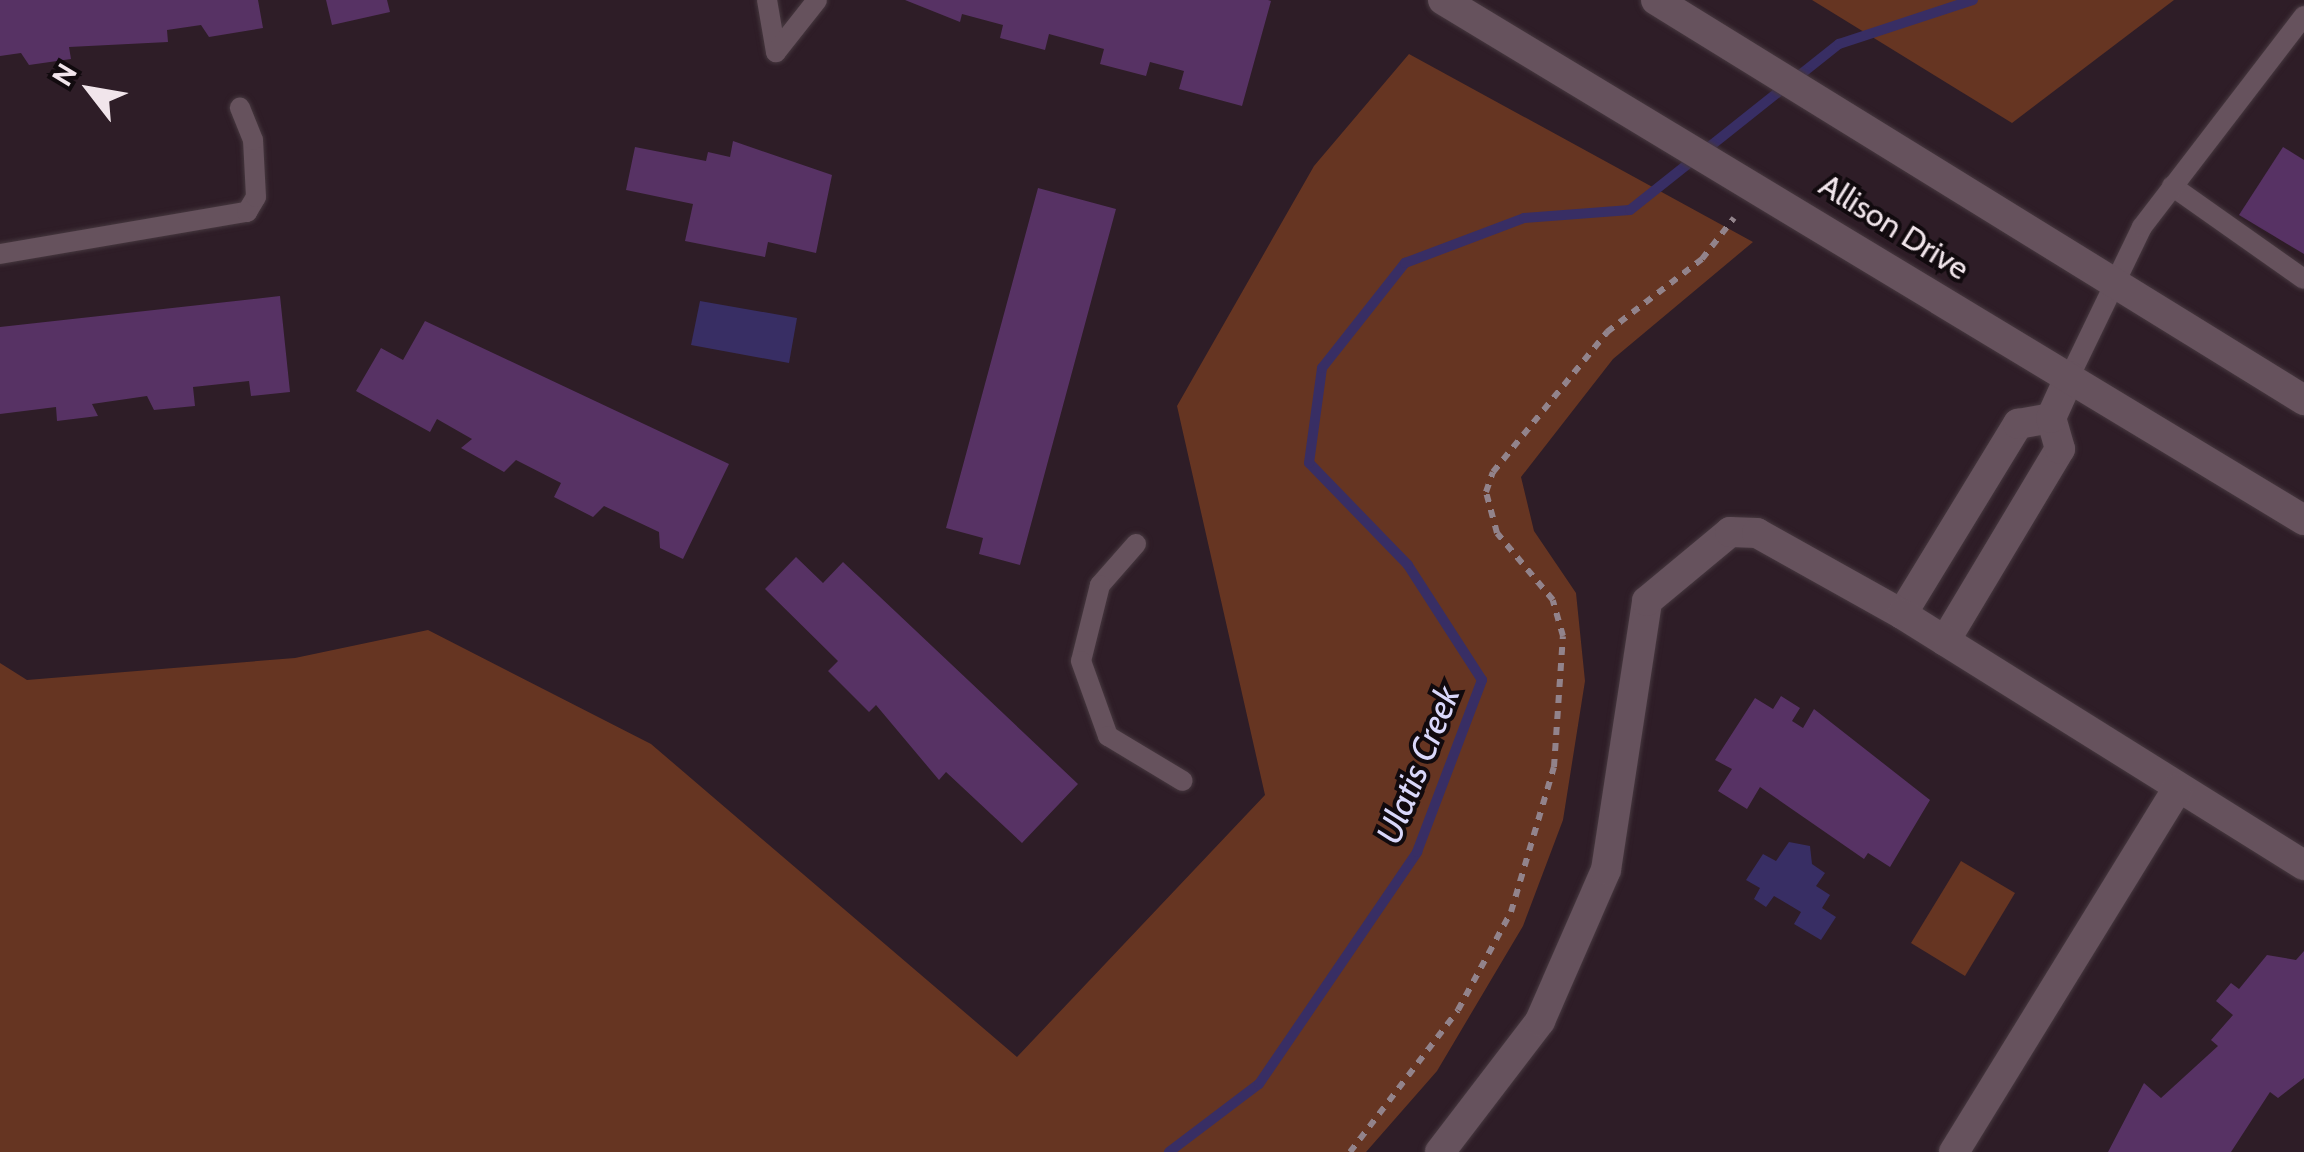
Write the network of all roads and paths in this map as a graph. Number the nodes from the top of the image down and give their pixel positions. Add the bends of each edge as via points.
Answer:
1 (768, 0) edge
2 (817, 0) edge
3 (1443, 0) edge
4 (1656, 0) edge
5 (2304, 16) edge
6 (240, 106) dead end
7 (2172, 186) junction
8 (1734, 218) dead end
9 (0, 254) edge
10 (2304, 279) edge
11 (2118, 286) junction
12 (2070, 376) junction
13 (2304, 400) edge
14 (2051, 418) junction
15 (2304, 520) edge
16 (1136, 544) dead end
17 (1902, 614) junction
18 (1944, 641) junction
19 (1183, 781) dead end
20 (2178, 789) junction
21 (2304, 865) edge
22 (1350, 1152) edge
23 (1440, 1152) edge
24 (1954, 1152) edge

1 - 2 lane via 776,52
3 - 12 street, Allison Drive via 1604,89
4 - 11 street, Allison Drive
5 - 7 lane
6 - 9 lane via 254,160 247,212
7 - 10 lane
7 - 11 lane
8 - 22 path via 1702,259 1606,332 1493,472 1486,492 1497,533 1553,600 1563,636 1554,767 1493,945 1458,1010
11 - 12 lane
11 - 13 street, Allison Drive
12 - 14 street
12 - 15 street, Allison Drive
14 - 17 street via 2018,424
14 - 18 street via 2060,449
16 - 19 lane via 1100,586 1081,660 1108,736
17 - 18 street
17 - 23 street via 1757,533 1730,532 1648,600 1606,870 1540,1021
18 - 20 street
20 - 21 street
20 - 24 street

